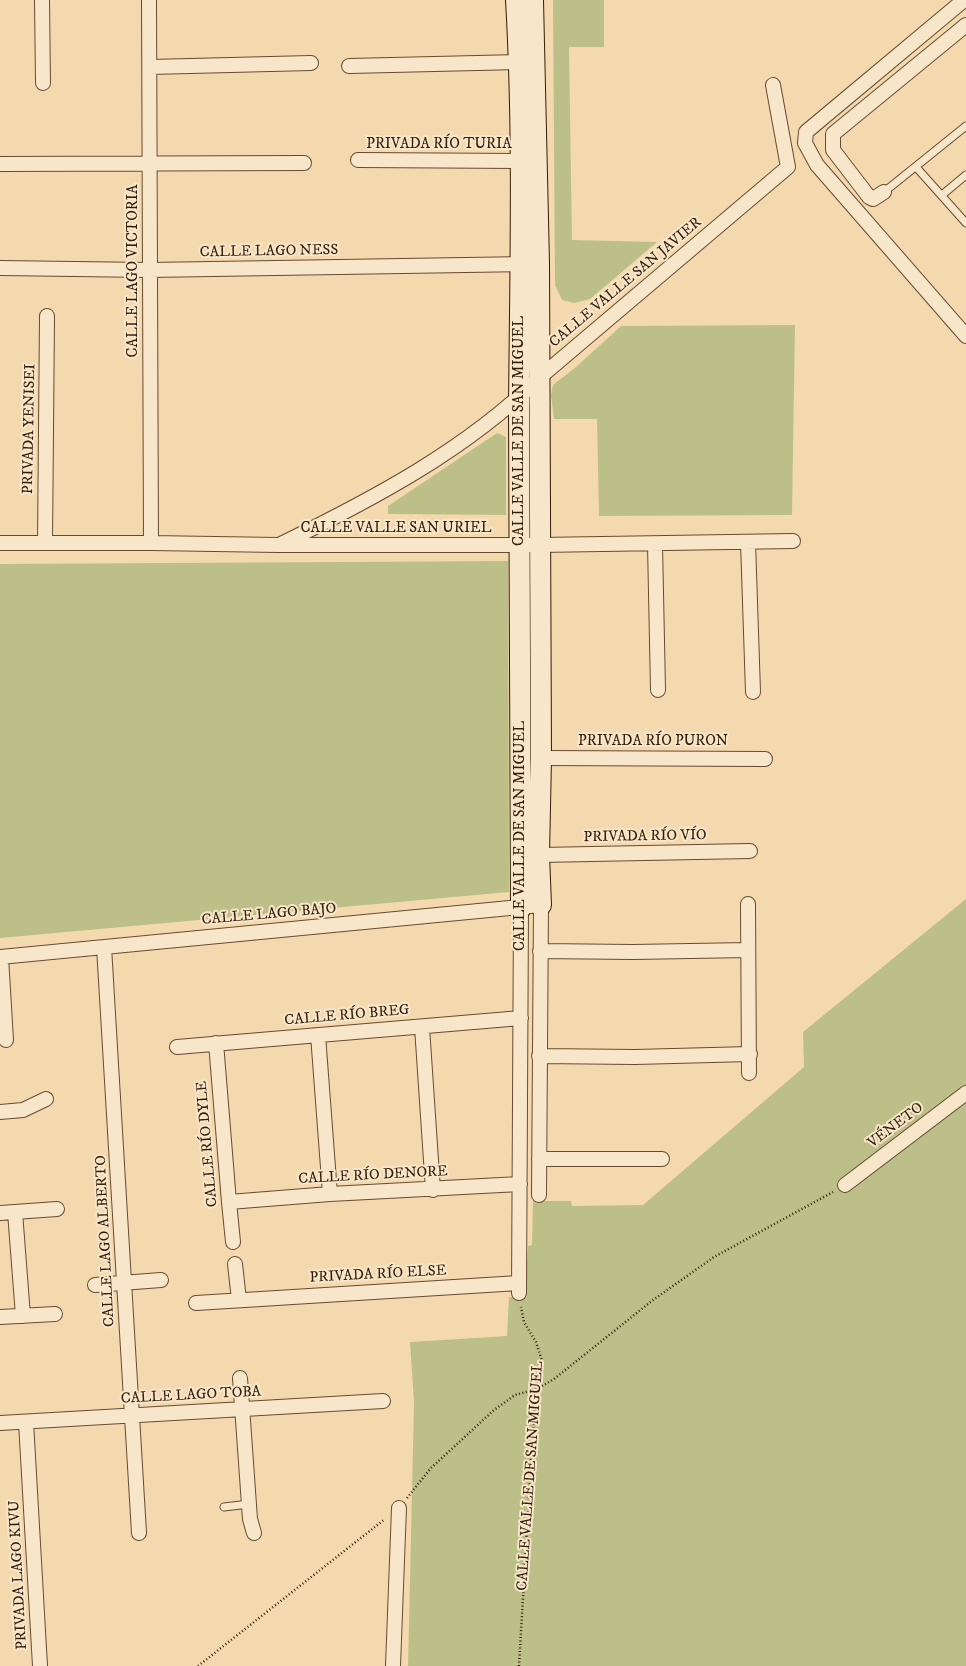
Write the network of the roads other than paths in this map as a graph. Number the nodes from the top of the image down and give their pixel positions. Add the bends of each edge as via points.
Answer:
1 (42, 0) edge
2 (149, 0) edge
3 (516, 0) edge
4 (533, 0) edge
5 (964, 0) edge
6 (966, 25) edge
7 (520, 62) junction
8 (311, 63) dead end
9 (350, 66) dead end
10 (150, 67) junction
11 (42, 83) dead end
12 (772, 85) dead end
13 (966, 126) edge
14 (358, 160) dead end
15 (520, 161) junction
16 (150, 163) junction
17 (0, 164) edge
18 (304, 164) dead end
19 (916, 166) junction
20 (966, 175) edge
21 (884, 192) joint
22 (942, 195) junction
23 (966, 223) edge
24 (530, 264) junction
25 (0, 268) edge
26 (149, 270) junction
27 (47, 316) dead end
28 (966, 336) edge
29 (539, 378) junction
30 (520, 397) junction
31 (792, 540) dead end
32 (748, 542) junction
33 (0, 543) edge
34 (45, 543) junction
35 (151, 543) junction
36 (519, 544) junction
37 (655, 544) junction
38 (278, 545) junction
39 (539, 545) junction
40 (658, 690) dead end
41 (753, 692) dead end
42 (541, 758) junction
43 (765, 759) dead end
44 (750, 851) dead end
45 (539, 855) junction
46 (748, 904) dead end
47 (531, 906) junction
48 (104, 947) junction
49 (748, 950) junction
50 (540, 951) junction
51 (0, 957) edge
52 (521, 1018) junction
53 (422, 1027) junction
54 (318, 1035) junction
55 (6, 1040) dead end
56 (216, 1043) junction
57 (176, 1047) dead end
58 (750, 1054) junction
59 (540, 1056) junction
60 (749, 1073) dead end
61 (966, 1093) edge
62 (46, 1099) dead end
63 (0, 1112) edge
64 (539, 1159) junction
65 (662, 1159) dead end
66 (520, 1184) junction
67 (845, 1185) road end
68 (433, 1190) junction
69 (330, 1194) junction
70 (539, 1195) dead end
71 (229, 1202) junction
72 (57, 1210) dead end
73 (15, 1212) junction
74 (0, 1213) edge
75 (234, 1242) dead end
76 (235, 1264) dead end
77 (161, 1280) dead end
78 (125, 1282) junction
79 (95, 1286) dead end
80 (519, 1288) joint
81 (239, 1300) junction
82 (196, 1302) dead end
83 (55, 1314) dead end
84 (23, 1316) junction
85 (0, 1317) edge
86 (240, 1378) dead end
87 (383, 1401) dead end
88 (242, 1410) junction
89 (132, 1416) junction
90 (26, 1422) junction
91 (0, 1423) edge
92 (249, 1504) junction
93 (224, 1507) dead end
94 (399, 1508) road end
95 (138, 1533) dead end
96 (254, 1533) dead end
97 (40, 1666) edge
98 (394, 1666) edge

1 - 11 street
2 - 10 street, CALLE LAGO VICTORIA
3 - 7 street, CALLE VALLE DE SAN MIGUEL
4 - 24 street, CALLE VALLE DE SAN MIGUEL
5 - 28 street via 806,132 804,143 817,165
6 - 21 street via 833,134 833,150 869,197 873,199
7 - 9 street
7 - 15 street, CALLE VALLE DE SAN MIGUEL
8 - 10 street
10 - 16 street, CALLE LAGO VICTORIA
12 - 29 street, CALLE VALLE SAN JAVIER via 788,167
13 - 19 lane
14 - 15 street, PRIVADA RÍO TURIA
15 - 24 street, CALLE VALLE DE SAN MIGUEL
16 - 17 street
16 - 18 street
16 - 26 street, CALLE LAGO VICTORIA
19 - 21 lane
19 - 22 lane
20 - 22 lane
22 - 23 lane
24 - 26 street, CALLE LAGO NESS
24 - 29 street, CALLE VALLE DE SAN MIGUEL
24 - 30 street, CALLE VALLE DE SAN MIGUEL
25 - 26 street, CALLE LAGO NESS
26 - 35 street, CALLE LAGO VICTORIA
27 - 34 street, PRIVADA YENISEI
29 - 30 street, CALLE VALLE SAN JAVIER
29 - 39 street, CALLE VALLE DE SAN MIGUEL
30 - 36 street, CALLE VALLE DE SAN MIGUEL
30 - 38 street, CALLE VALLE SAN JAVIER via 425,467 350,510
31 - 32 street, CALLE VALLE SAN URIEL
32 - 37 street, CALLE VALLE SAN URIEL
32 - 41 street
33 - 34 street, CALLE VALLE SAN URIEL
34 - 35 street, CALLE VALLE SAN URIEL
35 - 38 street, CALLE VALLE SAN URIEL
36 - 38 street, CALLE VALLE SAN URIEL
36 - 39 street, CALLE VALLE SAN URIEL
36 - 47 street, CALLE VALLE DE SAN MIGUEL
37 - 39 street, CALLE VALLE SAN URIEL
37 - 40 street
39 - 42 street, CALLE VALLE DE SAN MIGUEL
42 - 43 street, PRIVADA RÍO PURON
42 - 45 street, CALLE VALLE DE SAN MIGUEL
44 - 45 street, PRIVADA RÍO VÍO
45 - 47 street, CALLE VALLE DE SAN MIGUEL
46 - 49 street
47 - 48 street, CALLE LAGO BAJO
47 - 50 street, CALLE VALLE DE SAN MIGUEL
47 - 52 street, CALLE VALLE DE SAN MIGUEL
48 - 51 street, CALLE LAGO BAJO
48 - 78 street, CALLE LAGO ALBERTO
49 - 50 street
49 - 58 street
50 - 59 street, CALLE VALLE DE SAN MIGUEL
51 - 55 street
52 - 53 street, CALLE RÍO BREG
52 - 66 street, CALLE VALLE DE SAN MIGUEL
53 - 54 street, CALLE RÍO BREG
53 - 68 street
54 - 56 street, CALLE RÍO BREG
54 - 69 street
56 - 57 street, CALLE RÍO BREG
56 - 71 street, CALLE RÍO DYLE
58 - 59 street
58 - 60 street
59 - 64 street, CALLE VALLE DE SAN MIGUEL
61 - 67 street, VÉNETO
62 - 63 street via 23,1110
64 - 65 street
64 - 70 street, CALLE VALLE DE SAN MIGUEL
66 - 68 street, CALLE RÍO DENORE
66 - 80 street, CALLE VALLE DE SAN MIGUEL
68 - 69 street, CALLE RÍO DENORE
69 - 71 street, CALLE RÍO DENORE
71 - 75 street, CALLE RÍO DYLE
72 - 73 street
73 - 74 street
73 - 84 street
76 - 81 street
77 - 78 street
78 - 79 street
78 - 89 street, CALLE LAGO ALBERTO
80 - 81 street, PRIVADA RÍO ELSE
81 - 82 street, PRIVADA RÍO ELSE
83 - 84 street
84 - 85 street
86 - 88 street
87 - 88 street, CALLE LAGO TOBA
88 - 89 street, CALLE LAGO TOBA
88 - 92 street
89 - 90 street, CALLE LAGO TOBA
89 - 95 street, CALLE LAGO ALBERTO
90 - 91 street, CALLE LAGO TOBA
90 - 97 street, PRIVADA LAGO KIVU
92 - 93 lane
92 - 96 street
94 - 98 street

